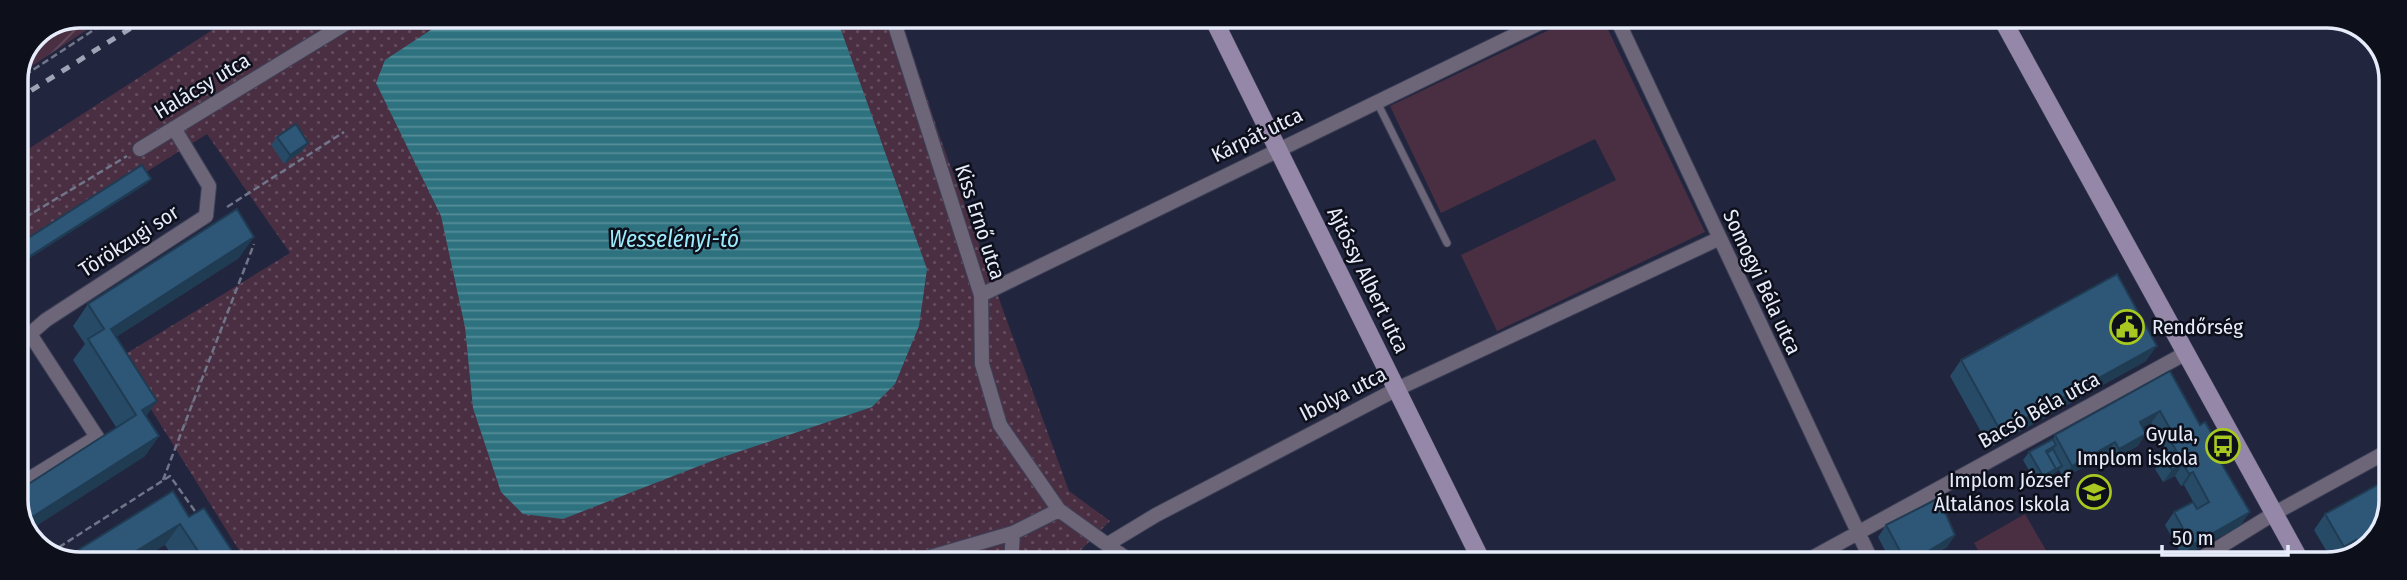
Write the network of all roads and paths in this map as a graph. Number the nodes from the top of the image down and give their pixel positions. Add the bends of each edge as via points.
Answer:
1 (97, 28) edge
2 (338, 28) edge
3 (896, 28) edge
4 (1218, 28) edge
5 (1529, 28) edge
6 (1621, 28) edge
7 (2007, 28) edge
8 (29, 73) edge
9 (1376, 101) junction
10 (174, 128) junction
11 (344, 132) dead end
12 (1278, 148) junction
13 (140, 149) joint
14 (227, 207) dead end
15 (28, 216) edge
16 (1718, 239) junction
17 (1447, 243) dead end
18 (254, 244) edge
19 (981, 295) junction
20 (30, 334) joint
21 (2186, 353) junction
22 (1397, 389) junction
23 (2379, 456) edge
24 (28, 480) edge
25 (163, 480) junction
26 (1059, 510) junction
27 (2275, 513) junction
28 (201, 519) edge
29 (1013, 533) junction
30 (1858, 533) junction
31 (1108, 544) junction
32 (59, 547) edge
33 (950, 552) edge
34 (1012, 552) edge
35 (1118, 552) edge
36 (1477, 552) edge
37 (1823, 552) edge
38 (1867, 552) edge
39 (2212, 552) edge
40 (2296, 552) edge

1 - 8 path
2 - 10 street, Halácsy utca
3 - 19 street, Kiss Ernő utca
4 - 12 street, Ajtóssy Albert utca
5 - 9 street, Kárpát utca
6 - 16 street, Somogyi Béla utca
7 - 21 street
9 - 12 street, Kárpát utca
9 - 17 lane
10 - 13 street, Halácsy utca
10 - 20 street, Törökzugi sor via 209,186 206,216
11 - 14 path
12 - 19 street, Kárpát utca
12 - 22 street, Ajtóssy Albert utca
13 - 15 path
16 - 22 street, Ibolya utca
16 - 30 street, Somogyi Béla utca
18 - 25 path
19 - 26 street, Kiss Ernő utca via 982,364 1000,425
20 - 24 street via 97,437
21 - 27 street
21 - 30 street, Bacsó Béla utca
22 - 31 street, Ibolya utca
22 - 36 street, Ajtóssy Albert utca
23 - 27 street
25 - 28 path via 170,476
25 - 32 path
26 - 29 street
26 - 31 street
27 - 39 street
27 - 40 street
29 - 33 street
29 - 34 street
30 - 37 street, Bacsó Béla utca
30 - 38 street, Somogyi Béla utca
31 - 35 street

